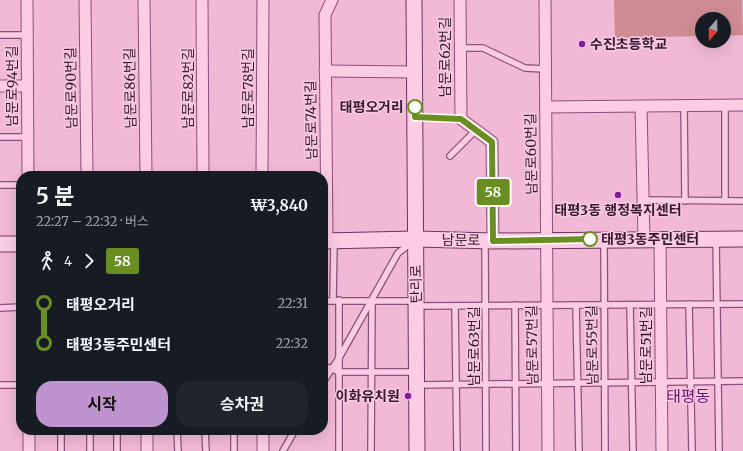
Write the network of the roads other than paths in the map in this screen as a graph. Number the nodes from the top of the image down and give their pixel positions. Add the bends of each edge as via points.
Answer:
1 (27, 0) edge
2 (85, 0) edge
3 (144, 0) edge
4 (202, 0) edge
5 (263, 0) edge
6 (332, 0) edge
7 (414, 0) edge
8 (460, 0) edge
9 (545, 0) edge
10 (0, 35) edge
11 (27, 35) junction
12 (459, 48) junction
13 (545, 69) junction
14 (325, 72) junction
15 (414, 72) junction
16 (0, 86) edge
17 (27, 86) junction
18 (743, 104) edge
19 (725, 105) junction
20 (641, 106) junction
21 (684, 106) junction
22 (546, 107) junction
23 (415, 117) junction
24 (461, 119) junction
25 (476, 130) junction
26 (0, 137) edge
27 (28, 137) junction
28 (450, 156) dead end
29 (28, 171) edge
30 (87, 171) edge
31 (146, 171) edge
32 (203, 171) edge
33 (262, 171) edge
34 (327, 171) edge
35 (0, 185) edge
36 (16, 185) edge
37 (644, 200) junction
38 (685, 201) junction
39 (725, 201) junction
40 (743, 201) edge
41 (416, 239) junction
42 (604, 239) junction
43 (644, 239) junction
44 (660, 239) junction
45 (716, 239) junction
46 (743, 239) edge
47 (489, 240) junction
48 (547, 240) junction
49 (328, 241) edge
50 (0, 244) edge
51 (16, 244) edge
52 (328, 300) edge
53 (336, 300) junction
54 (372, 300) junction
55 (417, 303) junction
56 (689, 304) junction
57 (717, 304) junction
58 (743, 304) edge
59 (515, 305) junction
60 (546, 305) junction
61 (576, 305) junction
62 (603, 305) junction
63 (630, 305) junction
64 (661, 305) junction
65 (455, 306) junction
66 (486, 306) junction
67 (0, 308) edge
68 (16, 308) edge
69 (339, 358) junction
70 (328, 368) edge
71 (332, 368) junction
72 (338, 372) junction
73 (371, 373) junction
74 (328, 374) edge
75 (417, 379) junction
76 (690, 381) junction
77 (717, 381) junction
78 (743, 381) edge
79 (631, 382) junction
80 (661, 382) junction
81 (577, 383) junction
82 (604, 383) junction
83 (486, 384) junction
84 (516, 384) junction
85 (547, 384) junction
86 (0, 385) edge
87 (16, 385) edge
88 (456, 385) junction
89 (29, 435) edge
90 (61, 435) edge
91 (90, 435) edge
92 (117, 435) edge
93 (147, 435) edge
94 (178, 435) edge
95 (205, 435) edge
96 (234, 435) edge
97 (263, 435) edge
98 (292, 435) edge
99 (29, 451) edge
100 (61, 451) edge
101 (90, 451) edge
102 (117, 451) edge
103 (147, 451) edge
104 (178, 451) edge
105 (206, 451) edge
106 (234, 451) edge
107 (264, 451) edge
108 (283, 451) edge
109 (339, 451) edge
110 (370, 451) edge
111 (417, 451) edge
112 (457, 451) edge
113 (486, 451) edge
114 (516, 451) edge
115 (548, 451) edge
116 (579, 451) edge
117 (605, 451) edge
118 (633, 451) edge
119 (662, 451) edge
120 (692, 451) edge
121 (719, 451) edge

1 - 11 street, 남문로94번길
2 - 30 street, 남문로90번길
3 - 31 street, 남문로86번길
4 - 32 street, 남문로82번길
5 - 33 street, 남문로78번길
6 - 14 street, 남문로74번길 via 324,15
7 - 15 main road, 탄리로
8 - 12 street, 남문로62번길
9 - 13 street, 남문로60번길
10 - 11 lane, 남문로94번길
11 - 17 street, 남문로94번길
12 - 13 lane via 483,48 525,68
12 - 24 street, 남문로62번길
13 - 22 street, 남문로60번길
14 - 15 street
14 - 34 street, 남문로74번길
15 - 23 main road, 탄리로
16 - 17 street
17 - 27 street, 남문로94번길
18 - 19 street
19 - 21 street
19 - 39 lane
20 - 21 street
20 - 22 street
20 - 37 street
21 - 38 lane
22 - 48 street, 남문로60번길
23 - 24 lane
23 - 41 main road, 탄리로
24 - 25 street
25 - 28 lane
25 - 47 street via 492,142
26 - 27 lane, 남문로94번길
27 - 29 street, 남문로94번길
35 - 36 lane
37 - 38 lane
37 - 43 street
38 - 39 lane
39 - 40 lane
41 - 47 main road, 남문로
41 - 49 main road, 남문로
41 - 54 lane via 398,252
41 - 55 main road, 탄리로
42 - 43 main road, 남문로
42 - 48 main road, 남문로
42 - 62 lane, 남문로55번길
43 - 44 main road, 남문로
44 - 45 main road, 남문로
44 - 64 street, 남문로51번길
45 - 46 main road, 남문로
45 - 57 lane
47 - 48 main road, 남문로
47 - 66 lane, 남문로63번길
48 - 60 street, 남문로57번길
49 - 53 lane
50 - 51 main road
52 - 53 lane
53 - 54 lane
53 - 69 lane
54 - 55 lane
54 - 69 lane
54 - 73 lane
55 - 65 lane
55 - 75 main road, 탄리로
56 - 57 lane
56 - 64 lane
56 - 76 lane
57 - 58 lane
57 - 77 lane
59 - 60 lane
59 - 66 lane
59 - 84 lane
60 - 61 lane
60 - 85 street, 남문로57번길
61 - 62 lane
61 - 81 lane
62 - 63 lane
62 - 82 lane, 남문로55번길
63 - 64 lane
63 - 79 lane
64 - 80 street, 남문로51번길
65 - 66 lane
65 - 88 lane
66 - 83 lane, 남문로63번길
67 - 68 lane
69 - 71 lane
69 - 72 lane
70 - 71 lane
71 - 72 lane
71 - 74 lane
72 - 73 lane
72 - 109 lane
73 - 75 lane
73 - 110 lane
75 - 88 lane
75 - 111 main road, 탄리로
76 - 77 lane
76 - 80 lane
76 - 120 lane
77 - 78 lane
77 - 121 lane
79 - 80 lane
79 - 82 lane
79 - 118 lane
80 - 119 street, 남문로51번길
81 - 82 lane
81 - 85 lane
81 - 116 lane
82 - 117 lane, 남문로55번길
83 - 84 lane
83 - 88 lane
83 - 113 lane, 남문로63번길
84 - 85 lane
84 - 114 lane
85 - 115 street, 남문로57번길
86 - 87 lane
88 - 112 lane
89 - 99 street
90 - 100 lane
91 - 101 lane
92 - 102 lane
93 - 103 street
94 - 104 lane
95 - 105 lane
96 - 106 lane
97 - 107 street
98 - 108 lane

